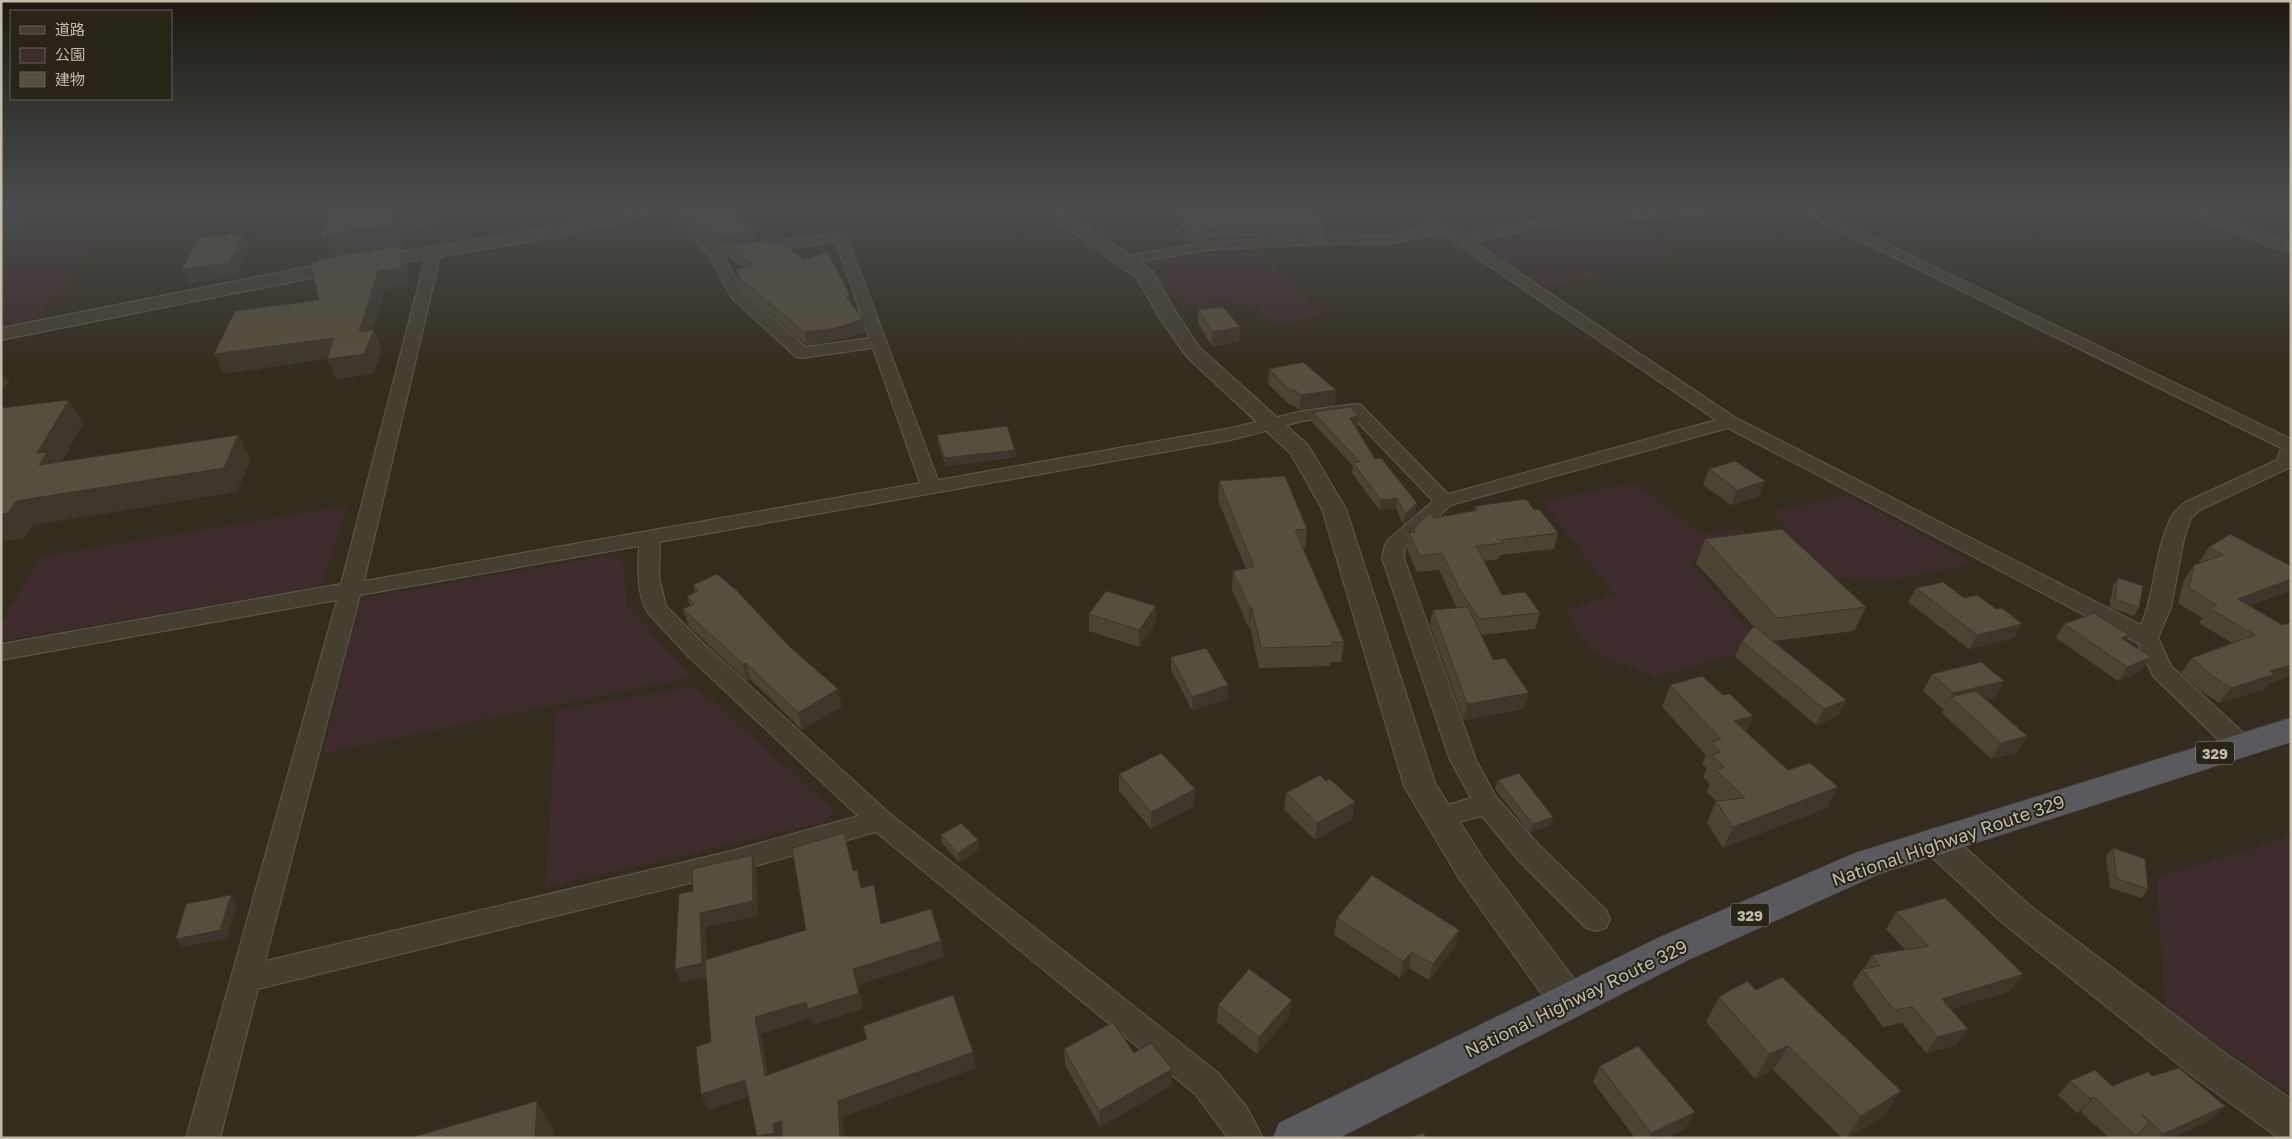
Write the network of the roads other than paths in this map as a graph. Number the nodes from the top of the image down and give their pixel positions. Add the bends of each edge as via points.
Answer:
1 (383, 260) edge
2 (432, 260) edge
3 (719, 260) edge
4 (850, 260) edge
5 (1126, 260) edge
6 (1489, 260) edge
7 (1909, 260) edge
8 (1, 334) edge
9 (878, 342) junction
10 (1730, 422) junction
11 (1269, 424) junction
12 (931, 486) junction
13 (1444, 501) junction
14 (650, 538) junction
15 (350, 589) junction
16 (2147, 638) junction
17 (1, 652) edge
18 (2291, 730) edge
19 (2240, 745) junction
20 (1487, 804) junction
21 (1439, 816) junction
22 (880, 820) junction
23 (1936, 841) junction
24 (1596, 919) dead end
25 (246, 979) junction
26 (1568, 1000) junction
27 (2291, 1123) edge
28 (204, 1138) edge
29 (1247, 1138) edge
30 (1294, 1138) edge

1 - 8 street
2 - 15 street
3 - 9 street via 736,295 802,353
4 - 9 street
5 - 11 street via 1145,275 1193,352
6 - 10 street
7 - 16 street via 2291,446 2285,463 2193,506 2182,516 2174,538 2160,607
9 - 12 street
10 - 13 street
10 - 16 street
11 - 12 street via 1231,434
11 - 13 street via 1355,409
11 - 21 street via 1300,450 1334,509 1420,786
12 - 14 street
13 - 20 street via 1395,544 1393,558 1463,760
14 - 15 street
14 - 22 street via 648,577 656,608 696,650
15 - 17 street
15 - 25 street
16 - 19 street via 2161,670
18 - 19 highway, National Highway Route 329 / 329
19 - 23 highway, National Highway Route 329 / 329
20 - 21 street
20 - 24 street via 1529,854
21 - 26 street via 1472,870
22 - 25 street via 731,862
22 - 29 street via 1206,1083
23 - 26 highway, National Highway Route 329 / 329 via 1861,866
23 - 27 street via 2064,952 2207,1063
25 - 28 street
26 - 30 highway, National Highway Route 329 / 329

